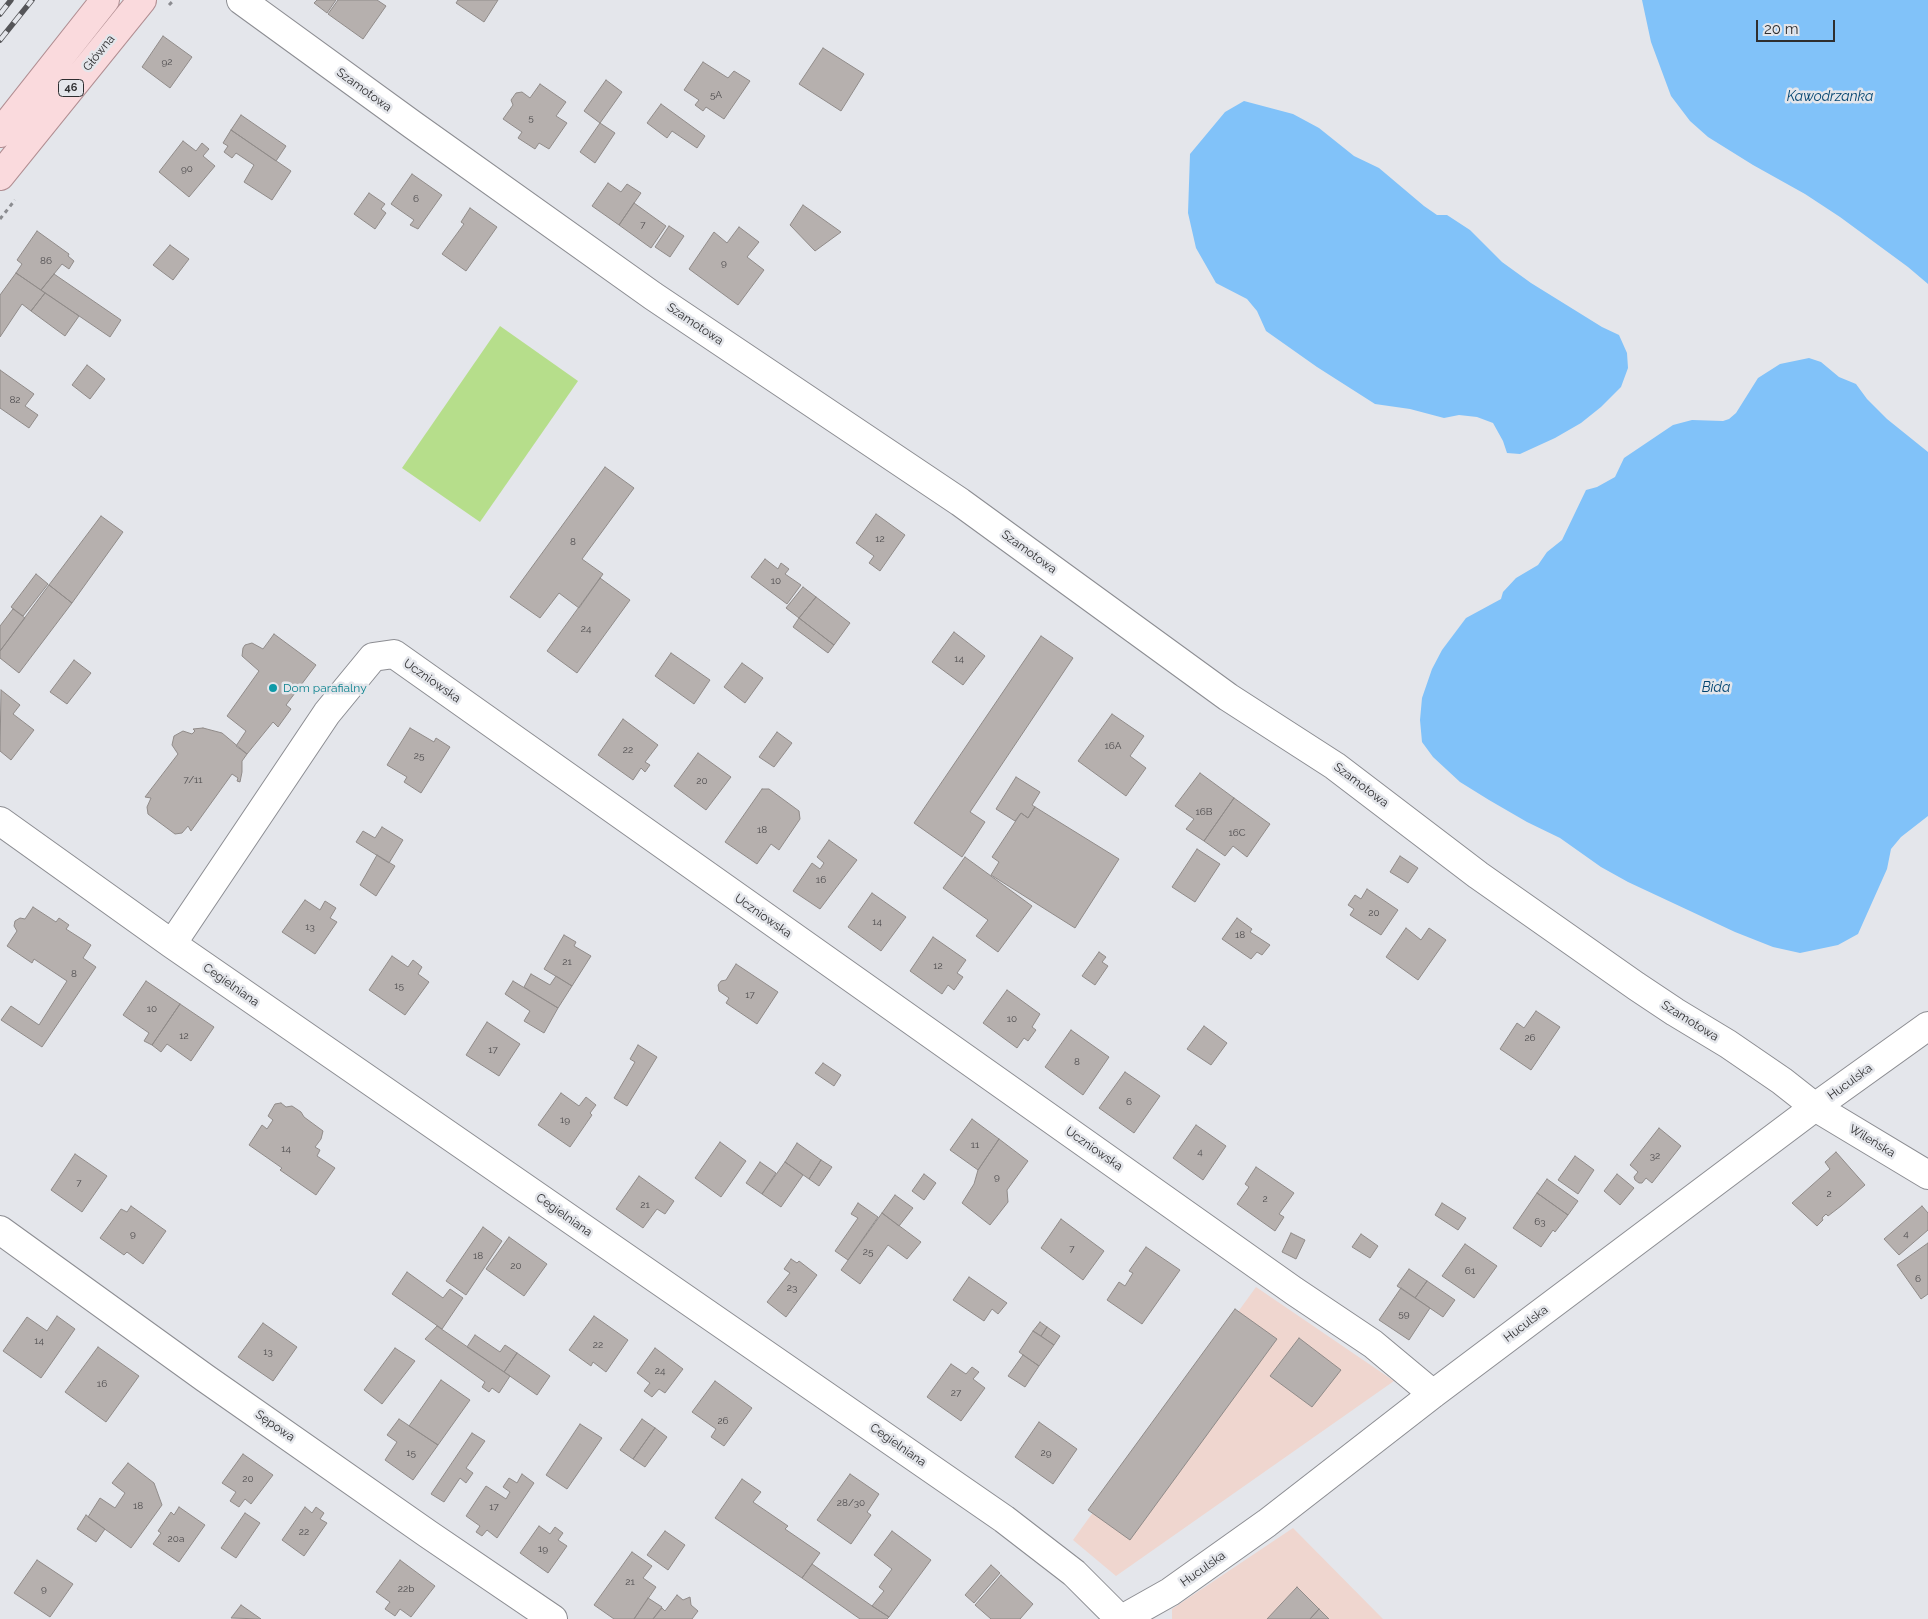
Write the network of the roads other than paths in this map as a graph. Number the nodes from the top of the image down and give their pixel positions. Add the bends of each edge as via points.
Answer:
1 (105, 0) edge
2 (142, 0) edge
3 (241, 0) edge
4 (0, 133) edge
5 (0, 176) edge
6 (0, 821) edge
7 (172, 944) junction
8 (1928, 1026) edge
9 (1815, 1107) junction
10 (1928, 1175) edge
11 (0, 1230) edge
12 (1433, 1394) junction
13 (553, 1619) edge
14 (1121, 1619) edge

1 - 4 main road, 46
2 - 5 main road, Główna / 46
3 - 9 street, Szamotowa via 654,296 960,502 1228,697 1335,766 1478,875 1636,986 1782,1081
6 - 7 street, Cegielniana
7 - 12 street, Uczniowska via 327,713 373,657 394,654 1373,1344
7 - 14 street, Cegielniana via 1004,1519 1074,1572
8 - 9 street, Huculska
9 - 10 street, Wileńska
9 - 12 street, Huculska
11 - 13 street, Sępowa via 213,1383
12 - 14 street, Huculska via 1267,1523 1170,1592

